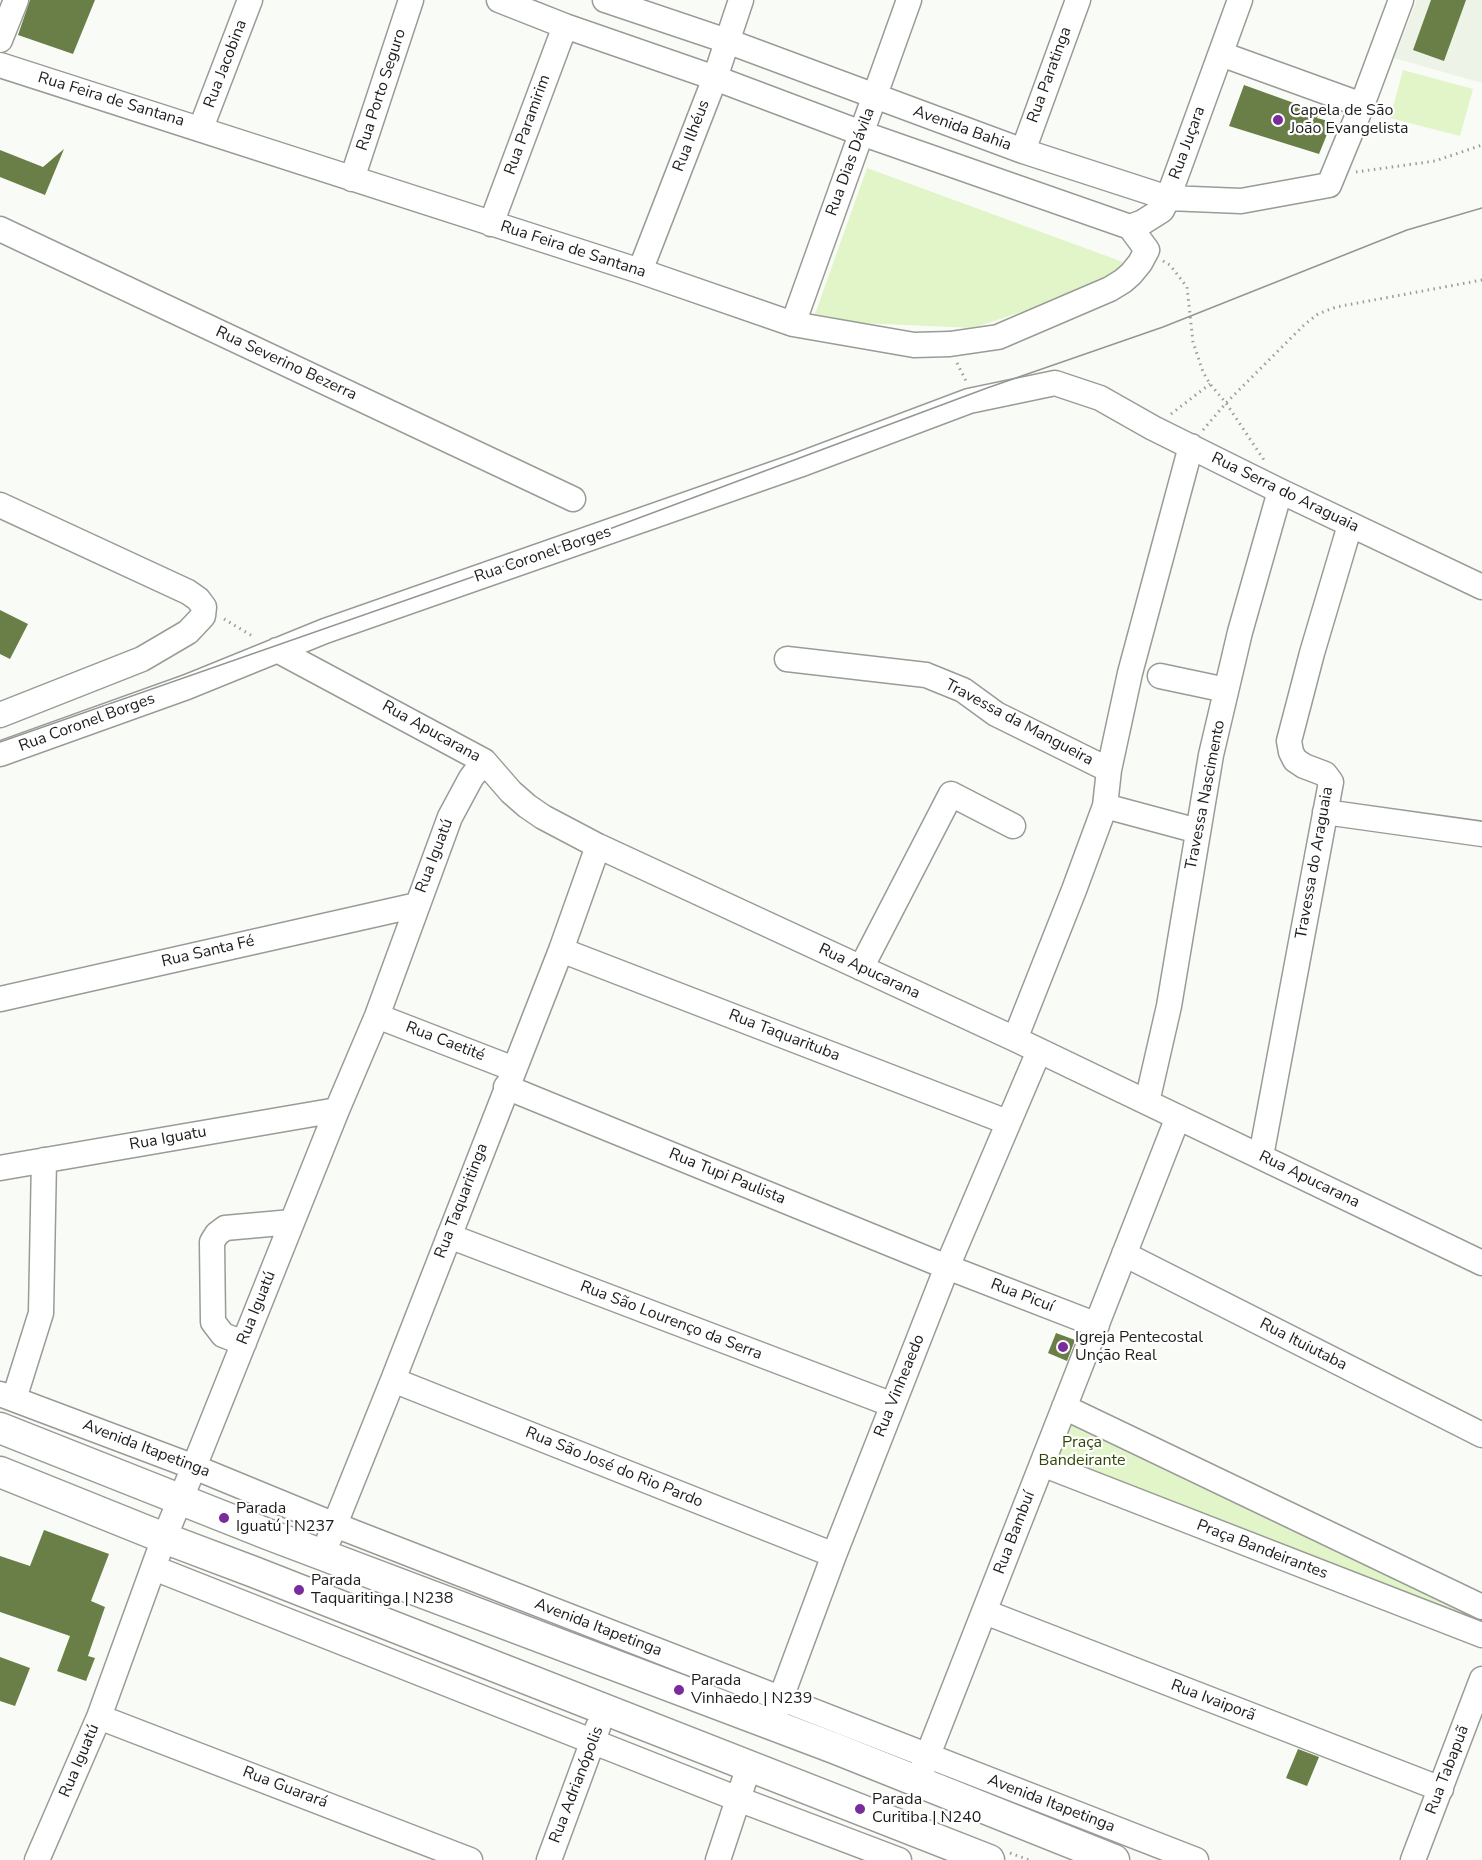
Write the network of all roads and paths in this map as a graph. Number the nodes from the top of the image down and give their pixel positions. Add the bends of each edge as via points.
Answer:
1 (16, 0) edge
2 (250, 0) edge
3 (411, 0) edge
4 (499, 0) edge
5 (604, 0) edge
6 (741, 0) edge
7 (909, 0) edge
8 (1078, 0) edge
9 (1240, 0) edge
10 (1401, 0) edge
11 (565, 26) junction
12 (0, 40) edge
13 (727, 41) junction
14 (1221, 54) junction
15 (0, 65) edge
16 (715, 78) junction
17 (875, 97) junction
18 (1362, 105) junction
19 (201, 128) junction
20 (861, 133) junction
21 (1482, 145) edge
22 (1023, 151) junction
23 (352, 179) junction
24 (1331, 180) junction
25 (1167, 198) junction
26 (491, 224) junction
27 (1130, 227) junction
28 (0, 230) edge
29 (1144, 256) junction
30 (640, 271) junction
31 (1482, 280) edge
32 (794, 324) junction
33 (950, 344) junction
34 (1210, 384) junction
35 (1090, 394) joint
36 (990, 395) junction
37 (1226, 403) junction
38 (1153, 428) junction
39 (1191, 446) junction
40 (1280, 491) junction
41 (573, 499) dead end
42 (0, 505) edge
43 (1350, 525) junction
44 (1482, 587) edge
45 (204, 608) junction
46 (277, 650) junction
47 (787, 659) dead end
48 (1160, 676) dead end
49 (1226, 690) junction
50 (0, 715) edge
51 (0, 754) edge
52 (484, 760) junction
53 (1109, 770) junction
54 (1105, 806) junction
55 (1325, 812) junction
56 (1013, 826) dead end
57 (1198, 831) junction
58 (1482, 834) edge
59 (598, 846) junction
60 (417, 905) junction
61 (561, 950) junction
62 (861, 968) junction
63 (0, 999) edge
64 (377, 1016) junction
65 (1015, 1039) junction
66 (1039, 1051) junction
67 (510, 1078) junction
68 (1148, 1102) junction
69 (337, 1110) junction
70 (1178, 1117) junction
71 (1007, 1122) junction
72 (1261, 1156) junction
73 (44, 1160) junction
74 (0, 1168) edge
75 (292, 1222) junction
76 (449, 1236) junction
77 (1124, 1254) junction
78 (1482, 1263) edge
79 (947, 1267) junction
80 (1097, 1325) junction
81 (244, 1343) junction
82 (393, 1380) junction
83 (7, 1396) edge
84 (893, 1405) junction
85 (1064, 1407) junction
86 (0, 1428) edge
87 (1482, 1435) edge
88 (1042, 1464) junction
89 (194, 1467) junction
90 (0, 1472) edge
91 (179, 1500) junction
92 (335, 1525) junction
93 (164, 1538) junction
94 (323, 1555) junction
95 (834, 1555) junction
96 (154, 1568) junction
97 (392, 1581) junction
98 (1482, 1607) edge
99 (463, 1608) junction
100 (985, 1612) junction
101 (378, 1621) junction
102 (1482, 1635) edge
103 (446, 1648) junction
104 (1482, 1679) edge
105 (605, 1710) junction
106 (776, 1712) junction
107 (99, 1717) junction
108 (592, 1740) junction
109 (749, 1766) junction
110 (923, 1769) junction
111 (1441, 1789) junction
112 (738, 1799) junction
113 (1075, 1853) edge
114 (43, 1858) edge
115 (470, 1860) edge
116 (549, 1860) edge
117 (718, 1860) edge
118 (898, 1860) edge
119 (989, 1860) edge
120 (1114, 1860) edge
121 (1197, 1860) edge
122 (1413, 1860) edge

1 - 12 street
2 - 19 street, Rua Jacobina
3 - 23 street, Rua Porto Seguro
4 - 11 street
5 - 13 street, Avenida Bahia
6 - 13 street, Rua Ilhéus
7 - 17 street, Rua Dias Dávila
8 - 22 street, Rua Paratinga
9 - 14 street, Rua Juçara
10 - 18 street
11 - 16 street
11 - 26 street, Rua Paramirim
13 - 16 street, Rua Ilhéus
13 - 17 street, Avenida Bahia
14 - 18 street
14 - 25 street, Rua Juçara
15 - 19 street, Rua Feira de Santana
16 - 20 street
16 - 30 street, Rua Ilhéus
17 - 20 street, Rua Dias Dávila
17 - 22 street, Avenida Bahia
18 - 24 street
19 - 23 street, Rua Feira de Santana
20 - 27 street
20 - 32 street, Rua Dias Dávila
21 - 24 path via 1446,158
22 - 25 street, Avenida Bahia
23 - 26 street, Rua Feira de Santana
24 - 25 street, Avenida Bahia via 1242,201
25 - 27 street, Rua Juçara via 1161,210
26 - 30 street, Rua Feira de Santana
27 - 29 street
28 - 41 street, Rua Severino Bezerra
29 - 33 street, Rua Feira de Santana via 1123,281 1110,289 998,337
29 - 34 path via 1170,265 1187,287 1193,342
30 - 32 street, Rua Feira de Santana
31 - 37 path via 1318,314
32 - 33 street, Rua Feira de Santana via 914,345
33 - 36 path via 963,377
34 - 37 path
34 - 38 path
35 - 36 street, Rua Coronel Borges via 1055,383
35 - 38 street, Rua Serra do Araguaia
36 - 46 street, Rua Coronel Borges
37 - 39 path
37 - 40 path via 1270,468
38 - 39 street, Rua Serra do Araguaia
39 - 40 street, Rua Serra do Araguaia
39 - 53 street, Travessa da Mangueira via 1130,673
40 - 43 street, Rua Serra do Araguaia
40 - 49 street, Travessa Nascimento
42 - 45 street via 188,592
43 - 44 street, Rua Serra do Araguaia
43 - 55 street, Travessa do Araguaia via 1289,741 1295,760 1325,774 1331,782
45 - 46 path
45 - 50 street via 203,616 188,632 142,659
46 - 51 street, Rua Coronel Borges via 187,687
46 - 52 street, Rua Apucarana
47 - 53 street, Travessa da Mangueira via 926,675 963,690 996,714
48 - 49 street
49 - 57 street, Travessa Nascimento
52 - 59 street, Rua Apucarana via 526,806
52 - 60 street, Rua Iguatú via 450,817
53 - 54 street, Travessa da Mangueira
54 - 57 street
54 - 65 street, Travessa da Mangueira
55 - 58 street
55 - 72 street, Travessa do Araguaia
56 - 62 street via 951,794
57 - 68 street, Travessa Nascimento via 1169,1006
59 - 61 street, Rua Taquaritinga
59 - 62 street, Rua Apucarana
60 - 63 street, Rua Santa Fé
60 - 64 street, Rua Iguatú
61 - 67 street, Rua Taquaritinga
61 - 71 street, Rua Taquarituba
62 - 65 street, Rua Apucarana
64 - 67 street, Rua Caetité
64 - 69 street, Rua Iguatú
65 - 66 street, Rua Apucarana
66 - 68 street, Rua Apucarana
66 - 71 street, Rua Vinheaedo
67 - 76 street, Rua Taquaritinga
67 - 79 street, Rua Tupi Paulista
68 - 70 street, Rua Apucarana
69 - 73 street, Rua Iguatu
69 - 75 street, Rua Iguatú
70 - 72 street, Rua Apucarana
70 - 77 street, Rua Bambuí
71 - 79 street, Rua Vinheaedo
72 - 78 street, Rua Apucarana
73 - 74 street, Rua Iguatu
73 - 83 street via 41,1313
75 - 81 street, Rua Iguatú
75 - 81 street via 225,1228 212,1242 213,1322 223,1335
76 - 82 street, Rua Taquaritinga
76 - 84 street, Rua São Lourenço da Serra
77 - 80 street, Rua Bambuí
77 - 87 street, Rua Ituiutaba
79 - 80 street, Rua Picuí
79 - 84 street, Rua Vinheaedo
80 - 85 street, Rua Bambuí
81 - 89 street, Rua Iguatú
82 - 92 street, Rua Taquaritinga
82 - 95 street, Rua São José do Rio Pardo
83 - 89 street, Avenida Itapetinga
84 - 95 street, Rua Vinheaedo
85 - 88 street, Rua Bambuí
85 - 98 street
86 - 91 main road, Avenida Itapetinga
88 - 100 street, Rua Bambuí
88 - 102 street, Praça Bandeirantes
89 - 91 street, Rua Iguatú
89 - 92 street, Avenida Itapetinga
90 - 93 main road
91 - 93 street, Rua Iguatú
91 - 94 main road, Avenida Itapetinga
92 - 94 street, Rua Taquaritinga
92 - 106 street, Avenida Itapetinga
93 - 96 street, Rua Iguatú
93 - 101 main road
94 - 97 main road, Avenida Itapetinga
95 - 106 street, Rua Vinheaedo
96 - 107 street, Rua Iguatú
96 - 108 street
97 - 99 main road, Avenida Itapetinga
97 - 101 main road
99 - 103 main road
99 - 106 main road, Avenida Itapetinga
100 - 110 street, Rua Bambuí
100 - 111 street, Rua Ivaiporã
101 - 103 main road
103 - 105 main road
104 - 111 street, Rua Tabapuã
105 - 108 street, Rua Adrianópolis
105 - 109 main road
106 - 110 main road, Avenida Itapetinga
107 - 114 street, Rua Iguatú
107 - 115 street, Rua Guarará
108 - 112 street
108 - 116 street, Rua Adrianópolis
109 - 112 street
109 - 119 main road
110 - 113 main road, Avenida Itapetinga
110 - 121 street, Avenida Itapetinga
111 - 122 street, Rua Tabapuã
112 - 117 street
112 - 118 street
113 - 120 main road, Avenida Itapetinga

